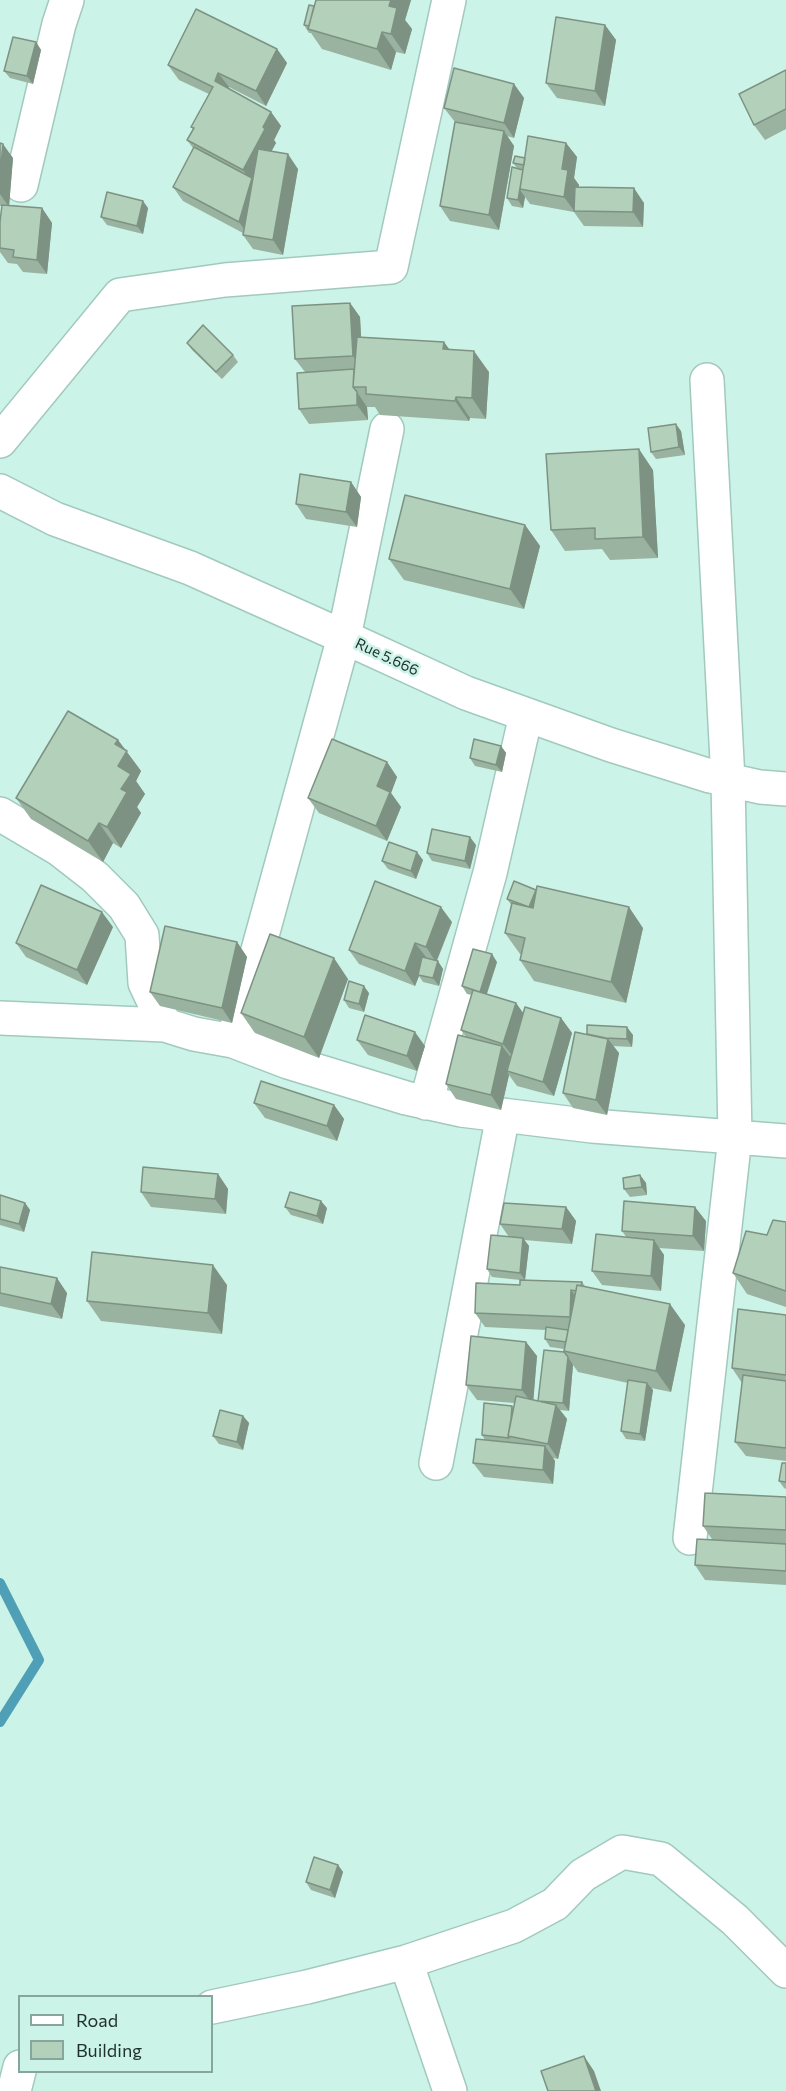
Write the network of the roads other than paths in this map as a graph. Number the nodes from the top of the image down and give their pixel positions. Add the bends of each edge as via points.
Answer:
1 (67, 0) edge
2 (448, 0) edge
3 (21, 185) dead end
4 (707, 380) dead end
5 (387, 429) dead end
6 (0, 441) edge
7 (0, 491) edge
8 (344, 637) junction
9 (526, 716) junction
10 (728, 780) junction
11 (786, 789) edge
12 (0, 814) edge
13 (0, 1018) edge
14 (165, 1025) junction
15 (233, 1041) junction
16 (426, 1102) junction
17 (503, 1115) junction
18 (735, 1137) junction
19 (786, 1141) edge
20 (436, 1463) dead end
21 (690, 1538) dead end
22 (406, 1962) junction
23 (786, 1971) edge
24 (213, 2007) edge
25 (18, 2073) edge
26 (14, 2091) edge
27 (450, 2091) edge

1 - 3 street
2 - 6 street via 391,267 225,280 120,295
4 - 10 street
5 - 8 street
7 - 8 street, Rue 5.666 via 55,519 190,568
8 - 9 street, Rue 5.666
8 - 15 street
9 - 10 street, Rue 5.666
9 - 16 street via 490,873
10 - 11 street, Rue 5.666
10 - 18 street
12 - 14 street via 59,849 124,906 142,935 145,982
13 - 14 street
14 - 15 street
15 - 16 street via 288,1062
16 - 17 street
17 - 18 street
17 - 20 street
18 - 19 street
18 - 21 street
22 - 23 street via 514,1926 555,1904 583,1875 622,1852 661,1859 735,1920
22 - 24 street
22 - 27 street
25 - 26 street

